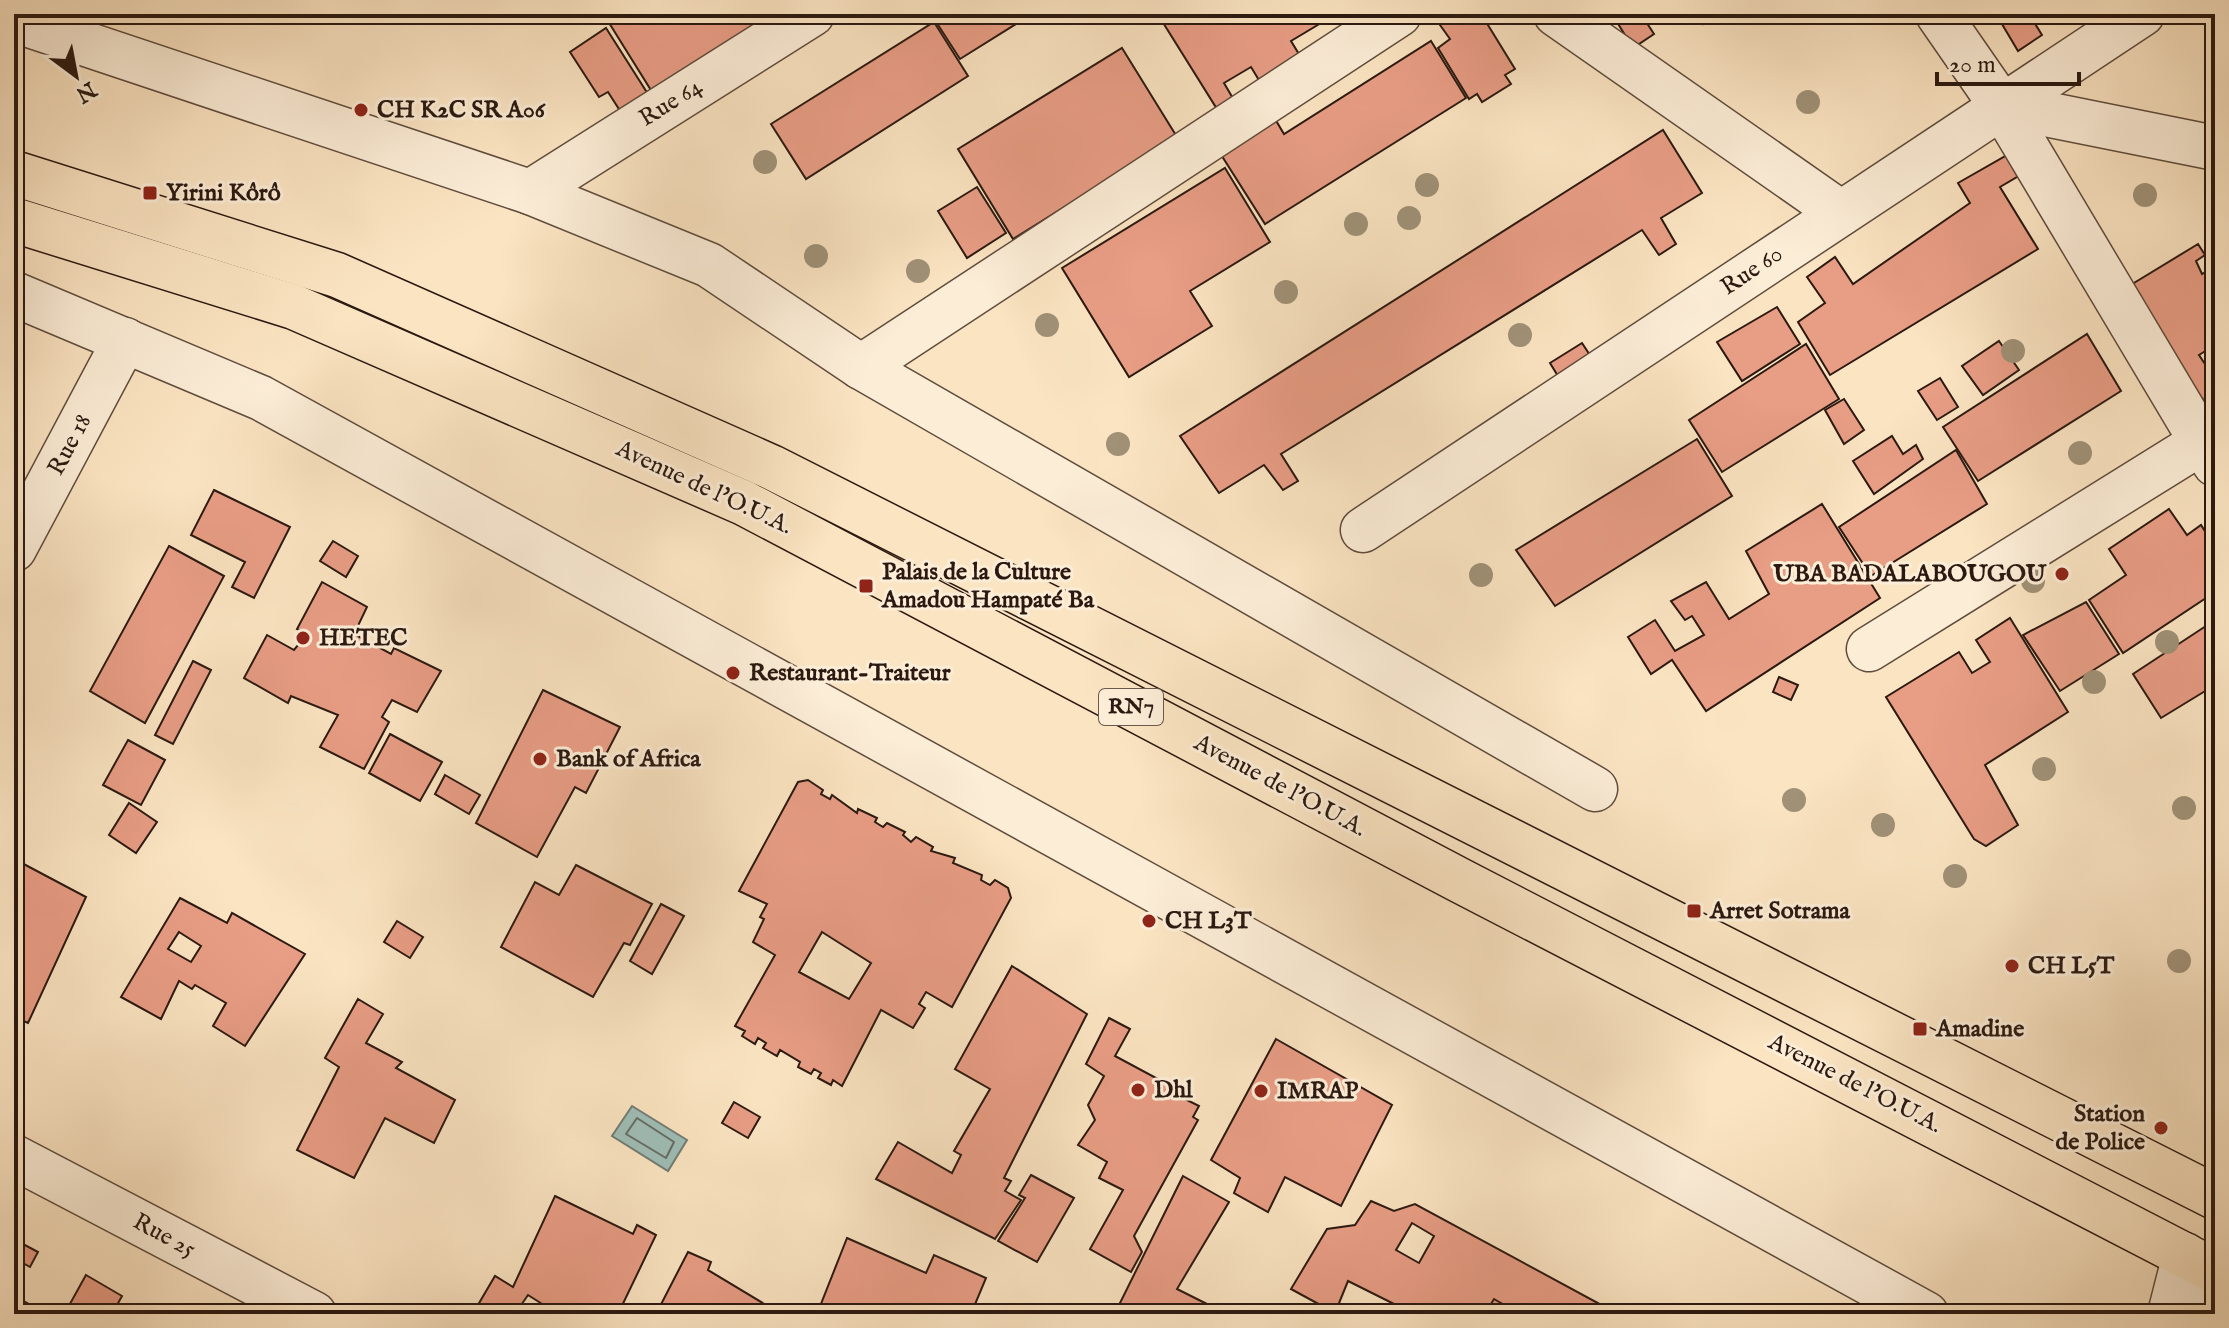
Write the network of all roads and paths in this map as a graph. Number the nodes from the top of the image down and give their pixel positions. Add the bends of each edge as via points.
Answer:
1 (812, 14) edge
2 (1399, 14) edge
3 (1556, 14) edge
4 (1938, 14) edge
5 (2142, 14) edge
6 (14, 20) edge
7 (2001, 105) junction
8 (2215, 148) edge
9 (14, 173) edge
10 (530, 192) junction
11 (1841, 213) junction
12 (14, 220) edge
13 (14, 294) edge
14 (125, 340) junction
15 (861, 367) junction
16 (2211, 447) edge
17 (1363, 530) dead end
18 (14, 549) edge
19 (1869, 649) dead end
20 (1595, 789) dead end
21 (14, 1157) edge
22 (2215, 1197) edge
23 (2200, 1263) edge
24 (2215, 1299) edge
25 (314, 1314) edge
26 (1926, 1314) edge
27 (2170, 1314) edge
28 (2202, 1314) edge

1 - 10 street, Rue 64
2 - 15 street
3 - 11 street
4 - 7 street
5 - 7 street, Rue 60
6 - 10 street
7 - 8 street
7 - 11 street, Rue 60
7 - 16 street
9 - 22 main road, Avenue de l'O.U.A. / RN7 via 337,275 771,467
10 - 15 street via 709,265
11 - 17 street, Rue 60
12 - 23 main road, Avenue de l'O.U.A. / RN7 via 294,307 744,503
13 - 14 street
14 - 18 street, Rue 18
14 - 26 street via 261,398
15 - 20 street
16 - 19 street
21 - 25 street, Rue 25
22 - 23 main road
23 - 27 street
24 - 28 street

